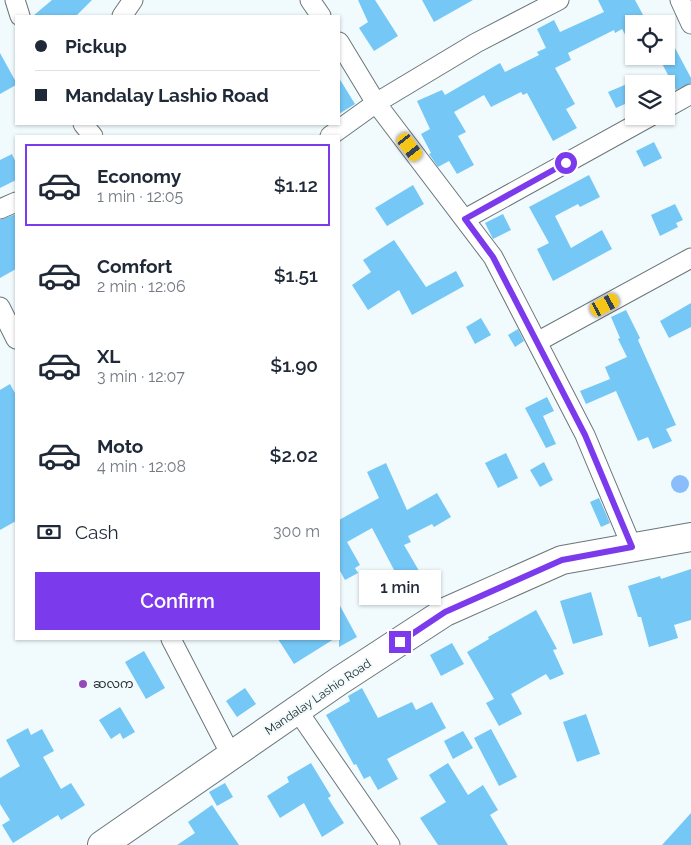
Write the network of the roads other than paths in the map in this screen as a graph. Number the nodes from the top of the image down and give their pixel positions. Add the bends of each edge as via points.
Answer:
1 (15, 0) edge
2 (133, 0) edge
3 (310, 0) edge
4 (559, 0) edge
5 (680, 0) edge
6 (20, 15) edge
7 (123, 15) edge
8 (320, 15) edge
9 (691, 24) edge
10 (340, 44) edge
11 (691, 94) edge
12 (675, 103) edge
13 (376, 104) junction
14 (635, 125) edge
15 (331, 135) edge
16 (15, 202) edge
17 (0, 210) edge
18 (465, 219) junction
19 (691, 258) edge
20 (0, 307) edge
21 (15, 337) edge
22 (536, 342) junction
23 (691, 537) edge
24 (632, 547) junction
25 (172, 640) edge
26 (298, 710) junction
27 (232, 755) junction
28 (102, 845) edge
29 (390, 845) edge

1 - 6 street
2 - 7 street
3 - 8 street
4 - 13 street via 476,43
5 - 9 street
10 - 13 street
11 - 12 street
13 - 15 street
13 - 18 street
14 - 18 street
16 - 17 street
18 - 22 street via 493,257
19 - 22 street
20 - 21 street
22 - 24 street via 585,435
23 - 24 highway, Mandalay Lashio Road
24 - 26 highway, Mandalay Lashio Road via 562,560 445,612
25 - 27 street
26 - 27 highway, Mandalay Lashio Road
26 - 29 street
27 - 28 highway, Mandalay Lashio Road

